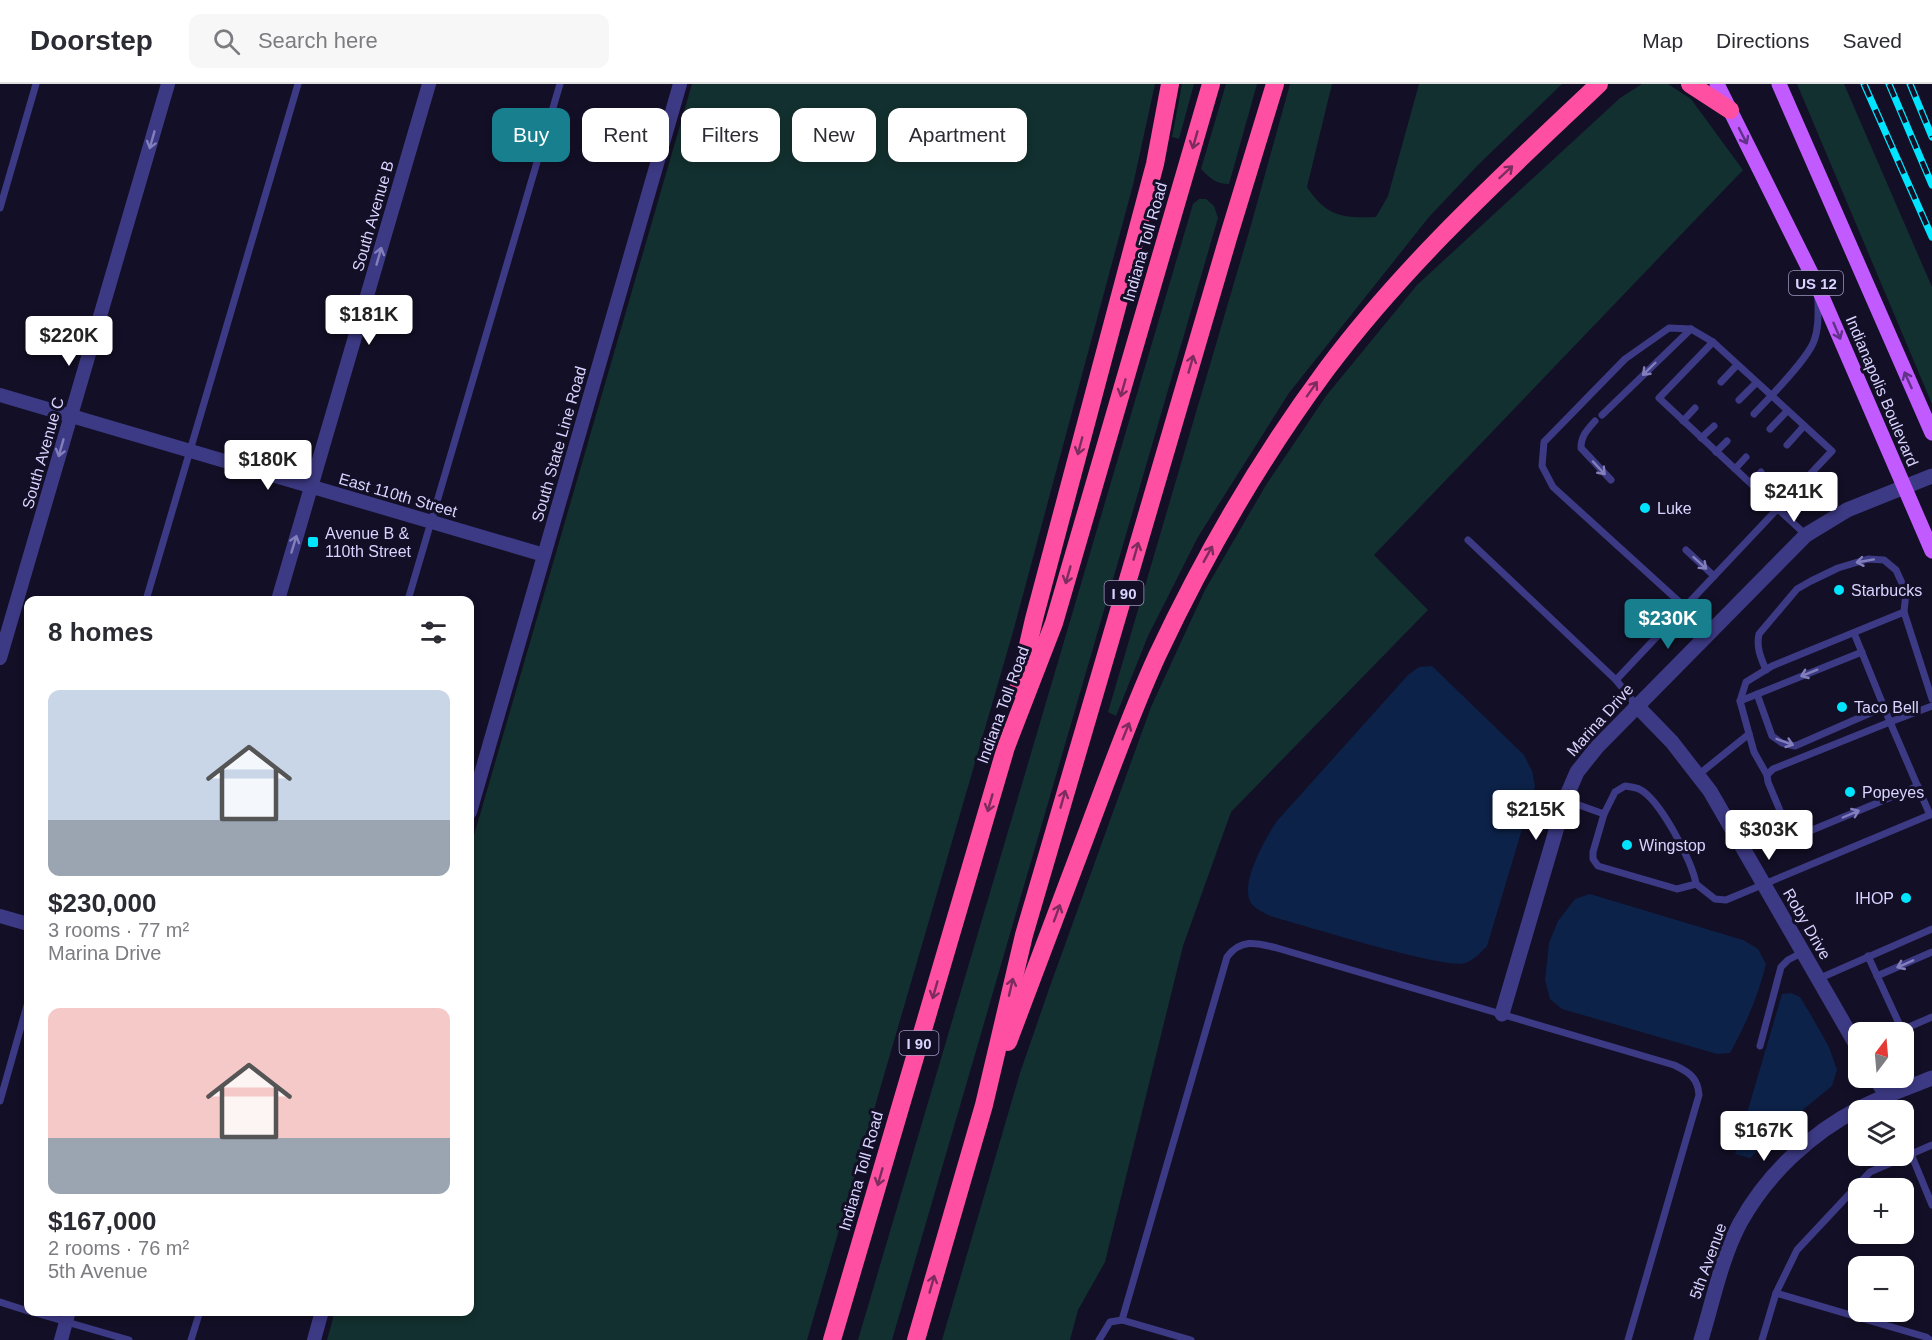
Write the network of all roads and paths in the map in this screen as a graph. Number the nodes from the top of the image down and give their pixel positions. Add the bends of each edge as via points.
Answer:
1 (36, 84) edge
2 (168, 84) edge
3 (298, 84) edge
4 (429, 84) edge
5 (560, 84) edge
6 (680, 84) edge
7 (1170, 84) edge
8 (1211, 84) edge
9 (1275, 84) edge
10 (1599, 84) edge
11 (1690, 84) edge
12 (1717, 84) edge
13 (1779, 84) edge
14 (1730, 110) junction
15 (0, 208) edge
16 (1817, 285) junction
17 (1692, 329) junction
18 (1713, 342) junction
19 (1737, 365) junction
20 (1721, 382) dead end
21 (1756, 383) junction
22 (0, 395) edge
23 (1771, 396) junction
24 (1739, 400) dead end
25 (1695, 408) dead end
26 (1787, 411) junction
27 (1754, 414) dead end
28 (1602, 415) dead end
29 (71, 416) junction
30 (1595, 421) dead end
31 (1683, 421) junction
32 (1713, 426) dead end
33 (1804, 426) junction
34 (1770, 429) dead end
35 (1932, 433) edge
36 (1701, 438) junction
37 (1727, 441) dead end
38 (1787, 445) dead end
39 (190, 451) junction
40 (1716, 452) junction
41 (1746, 456) dead end
42 (1735, 469) junction
43 (1761, 472) dead end
44 (1932, 476) edge
45 (1611, 480) dead end
46 (1751, 483) junction
47 (311, 487) junction
48 (1904, 487) junction
49 (1778, 509) junction
50 (431, 522) junction
51 (1806, 536) junction
52 (1468, 540) dead end
53 (1686, 550) dead end
54 (1932, 551) edge
55 (544, 555) junction
56 (1714, 576) junction
57 (147, 596) edge
58 (279, 596) edge
59 (409, 596) edge
60 (1685, 608) junction
61 (1904, 612) junction
62 (1854, 633) junction
63 (1862, 652) junction
64 (0, 658) edge
65 (1766, 670) junction
66 (1616, 680) junction
67 (1757, 694) junction
68 (1932, 699) edge
69 (1740, 701) junction
70 (1636, 705) junction
71 (1932, 706) edge
72 (1884, 707) junction
73 (1890, 722) junction
74 (1749, 734) junction
75 (1006, 747) junction
76 (1698, 775) junction
77 (1767, 775) junction
78 (1918, 786) junction
79 (474, 798) edge
80 (1565, 800) junction
81 (1604, 814) junction
82 (1931, 814) edge
83 (1696, 884) junction
84 (1764, 885) junction
85 (0, 916) edge
86 (24, 923) edge
87 (1932, 929) edge
88 (1803, 952) junction
89 (1932, 952) edge
90 (1868, 956) junction
91 (1877, 976) junction
92 (1818, 979) junction
93 (1502, 1014) junction
94 (24, 1016) edge
95 (1932, 1017) edge
96 (1848, 1031) edge
97 (1760, 1046) dead end
98 (1932, 1078) edge
99 (1894, 1100) edge
100 (0, 1101) edge
101 (984, 1105) junction
102 (1848, 1116) edge
103 (1932, 1145) edge
104 (1914, 1153) edge
105 (1914, 1161) edge
106 (1884, 1166) edge
107 (1932, 1205) edge
108 (1776, 1293) junction
109 (0, 1302) edge
110 (24, 1309) edge
111 (68, 1316) edge
112 (198, 1316) edge
113 (321, 1316) edge
114 (1122, 1320) junction
115 (61, 1340) edge
116 (129, 1340) edge
117 (191, 1340) edge
118 (314, 1340) edge
119 (832, 1340) edge
120 (916, 1340) edge
121 (1099, 1340) edge
122 (1191, 1340) edge
123 (1628, 1340) edge
124 (1701, 1340) edge
125 (1762, 1340) edge
126 (1930, 1340) edge

1 - 15 lane
2 -> 29 street, South Avenue C
3 - 39 lane
47 -> 4 street, South Avenue B
5 - 50 lane
6 - 55 street, South State Line Road
7 -> 75 highway via 1155,164 1034,619
8 -> 75 highway, Indiana Toll Road / I 90 via 1054,622
101 -> 9 highway, I 90 via 1023,935
101 -> 10 highway via 1156,658 1213,545 1270,450 1326,370 1395,285 1469,207
11 - 14 highway
12 - 14 main road, Indianapolis Boulevard / US 12
35 -> 13 main road, Indianapolis Boulevard / US 12
14 -> 16 main road, Indianapolis Boulevard / US 12
16 - 23 lane via 1814,344
16 -> 48 main road, Indianapolis Boulevard / US 12
17 - 18 lane
17 -> 28 lane
17 - 60 lane via 1669,328 1625,359 1544,442 1542,466 1553,487
18 - 19 lane
18 - 31 lane via 1659,398
19 - 20 lane
19 - 21 lane
21 - 23 lane
21 - 24 lane
22 - 29 street, East 110th Street
23 - 26 lane
23 - 27 lane
25 - 31 lane
26 - 33 lane
26 - 34 lane
29 - 39 street, East 110th Street
29 -> 64 street, South Avenue C
30 -> 45 lane via 1585,432 1581,448
31 - 36 lane
32 - 36 lane
33 - 38 lane
33 - 49 lane via 1832,451
36 - 40 lane
37 - 40 lane
39 - 47 street, East 110th Street
39 - 57 lane
40 - 42 lane
41 - 42 lane
42 - 46 lane
43 - 46 lane
44 - 48 street, Marina Drive
46 - 49 lane
47 - 50 street, East 110th Street
58 -> 47 street, South Avenue B
48 - 51 street, Marina Drive via 1847,510
48 - 54 main road, Indianapolis Boulevard / US 12
49 - 51 lane
49 - 56 lane
50 - 55 street, East 110th Street
50 - 59 lane
51 - 70 street, Marina Drive
52 - 66 lane
53 -> 56 lane
55 - 79 street, South State Line Road
56 - 60 lane
60 - 66 lane
61 - 62 lane
61 -> 65 lane via 1906,591 1896,570 1884,560 1868,559 1838,568 1797,589 1759,634 1758,651
61 - 68 lane
62 - 63 lane
62 - 65 lane
63 -> 67 lane
63 - 72 lane
65 - 69 lane via 1746,682
66 - 70 lane
67 - 69 lane
67 -> 72 lane via 1772,736 1795,746
69 - 74 lane
70 - 76 street, Roby Drive
70 - 80 street, Marina Drive via 1577,771
71 - 73 lane
72 - 73 lane
73 - 77 lane via 1773,769
73 - 78 lane
74 - 76 lane
74 - 77 lane
75 -> 119 highway, Indiana Toll Road / I 90
76 - 84 street, Roby Drive
77 -> 78 lane via 1786,825 1805,833
78 - 82 lane
80 - 81 lane
80 - 93 street, Marina Drive
81 - 83 lane via 1593,852 1598,866 1677,889
81 - 83 lane via 1615,792 1625,786 1641,789 1661,808 1694,872
82 - 84 lane
83 - 84 lane via 1715,899 1726,900
84 - 88 street, Roby Drive
85 - 86 street
87 - 90 lane
88 - 92 street, Roby Drive
88 - 97 lane via 1781,967
89 -> 91 lane
90 - 91 lane
90 - 92 lane
91 - 95 lane via 1902,1030
92 - 96 street, Roby Drive
93 - 114 lane via 1263,945 1241,944 1233,948 1227,957
93 - 123 lane via 1674,1065 1694,1077 1698,1085 1699,1095
94 - 100 lane
98 - 99 street, 5th Avenue
120 -> 101 highway, I 90
102 - 124 street, 5th Avenue via 1807,1142 1766,1184 1740,1224
103 - 104 lane
105 - 107 lane
106 - 108 lane via 1870,1172 1797,1250
108 - 125 lane
108 - 126 lane
109 - 110 lane
111 - 115 street
111 - 116 lane
112 - 117 lane
113 - 118 street
114 - 121 lane via 1110,1322
114 - 122 lane

